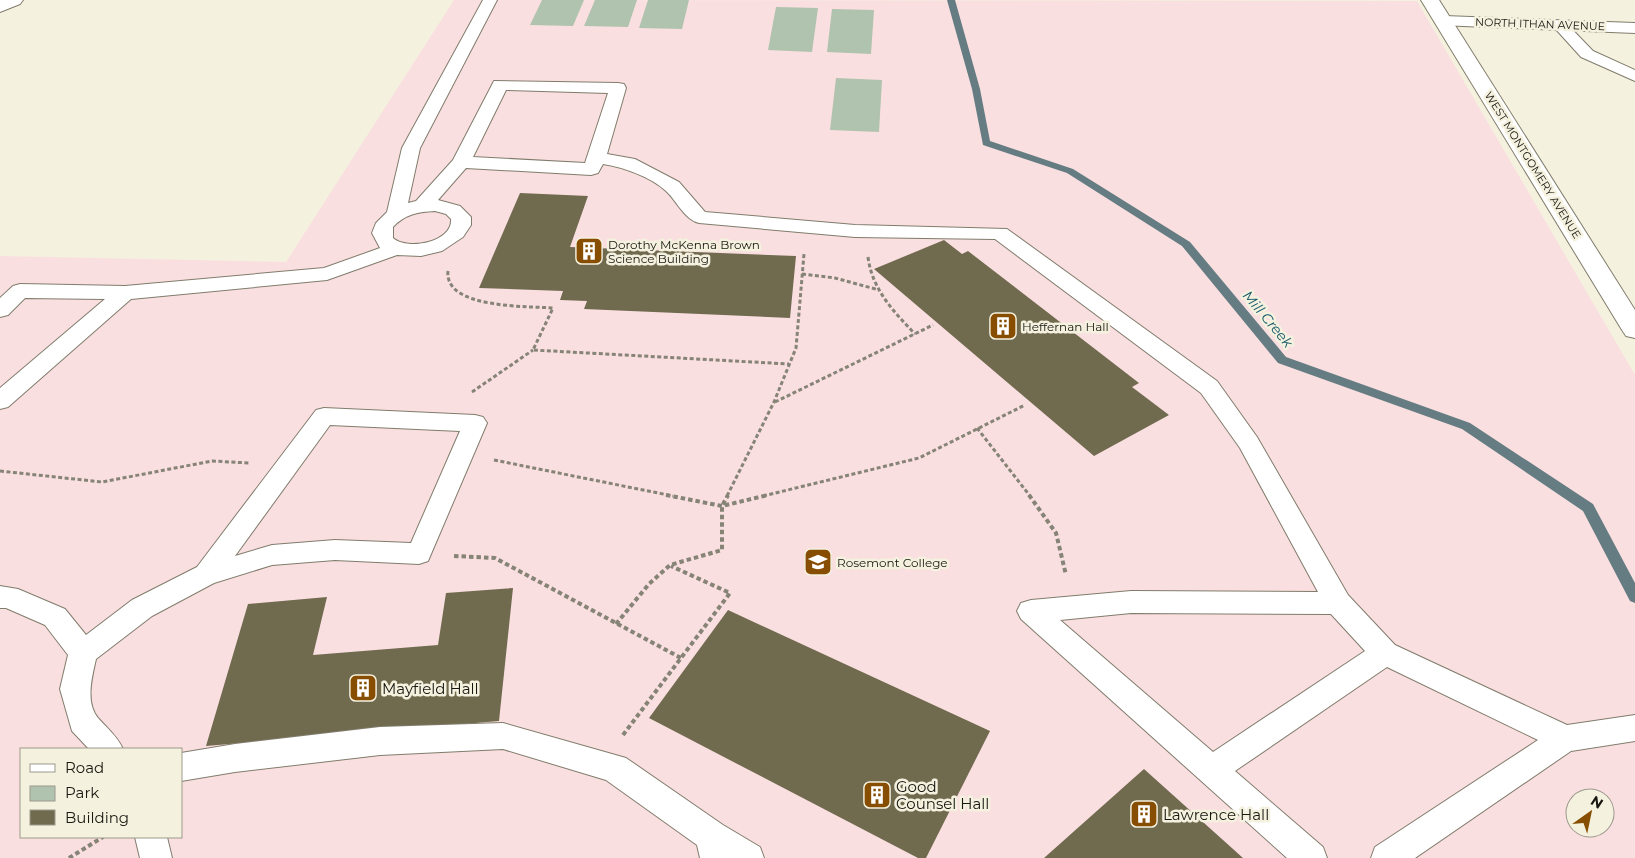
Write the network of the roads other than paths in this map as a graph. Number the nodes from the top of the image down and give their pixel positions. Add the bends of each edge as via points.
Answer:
1 (14, 0) edge
2 (490, 0) edge
3 (1430, 0) edge
4 (0, 7) edge
5 (1496, 8) dead end
6 (1444, 21) junction
7 (1508, 23) junction
8 (1560, 25) junction
9 (1635, 28) edge
10 (1635, 76) edge
11 (597, 158) junction
12 (461, 162) junction
13 (422, 206) junction
14 (396, 214) junction
15 (395, 249) junction
16 (125, 293) junction
17 (0, 310) edge
18 (1635, 330) edge
19 (0, 401) edge
20 (206, 575) junction
21 (0, 597) edge
22 (1338, 602) junction
23 (83, 653) junction
24 (1385, 653) junction
25 (1635, 728) edge
26 (1564, 738) junction
27 (107, 748) edge
28 (182, 767) edge
29 (1211, 770) junction
30 (151, 838) edge
31 (714, 847) edge
32 (156, 858) edge
33 (748, 858) edge
34 (1311, 858) edge
35 (1388, 858) edge

1 - 4 main road
2 - 14 lane via 411,148
3 - 6 main road, WEST MONTGOMERY AVENUE
5 - 7 main road
6 - 7 main road, NORTH ITHAN AVENUE
6 - 18 main road, WEST MONTGOMERY AVENUE
7 - 8 main road, NORTH ITHAN AVENUE
8 - 9 main road, NORTH ITHAN AVENUE
8 - 10 lane via 1587,54
11 - 12 lane via 591,169
11 - 12 lane via 618,88 500,85
11 - 22 lane via 629,163 672,186 699,217 868,231 1000,233 1209,387 1249,443
12 - 13 lane
13 - 14 lane
13 - 15 lane via 448,207 461,218 462,226 457,234 436,247
14 - 15 lane via 387,221 381,237
15 - 16 lane via 327,274
16 - 17 lane via 20,291
16 - 19 lane
20 - 20 lane via 324,416 475,423 419,554 335,550 272,555
20 - 23 lane via 142,608
21 - 23 lane via 8,597 55,617
22 - 24 lane
22 - 29 lane via 1132,602 1031,611
23 - 27 lane via 76,689 83,722
24 - 26 lane
24 - 29 lane
25 - 26 lane
26 - 35 lane
28 - 31 lane via 380,741 503,736 615,768
29 - 34 lane
30 - 32 lane
31 - 33 lane

